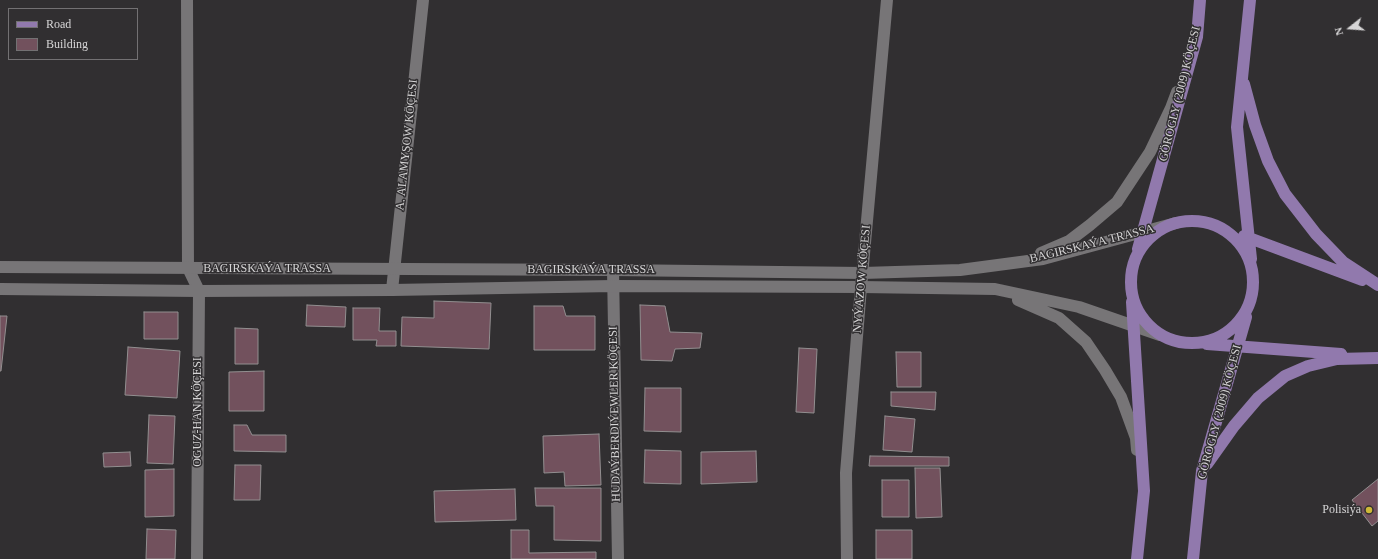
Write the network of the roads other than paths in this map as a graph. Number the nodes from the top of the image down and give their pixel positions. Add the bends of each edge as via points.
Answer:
1 (187, 0) edge
2 (423, 0) edge
3 (887, 0) edge
4 (1200, 0) edge
5 (1250, 0) edge
6 (1197, 36) junction
7 (1242, 75) junction
8 (1176, 223) junction
9 (1215, 225) junction
10 (1143, 232) junction
11 (1250, 238) junction
12 (1136, 256) junction
13 (1025, 260) junction
14 (0, 267) edge
15 (188, 268) junction
16 (394, 269) junction
17 (613, 270) junction
18 (1252, 270) junction
19 (862, 273) junction
20 (613, 286) junction
21 (1378, 286) edge
22 (861, 287) junction
23 (0, 289) edge
24 (392, 290) junction
25 (995, 290) junction
26 (1131, 290) junction
27 (199, 291) junction
28 (1253, 291) junction
29 (1133, 326) junction
30 (1160, 335) junction
31 (1198, 344) junction
32 (1237, 347) junction
33 (1378, 357) edge
34 (1202, 471) junction
35 (1144, 491) junction
36 (197, 559) edge
37 (618, 559) edge
38 (847, 559) edge
39 (1137, 559) edge
40 (1193, 559) edge

1 - 15 street
2 - 16 street, A. ALAMYŞOW KÖÇESI
3 - 19 street, NYÝAZOW KÖÇESI
4 - 6 main road, GÖROGLY (2009) KÖÇESI
5 - 7 main road
6 - 10 main road, GÖROGLY (2009) KÖÇESI
6 - 13 street via 1171,108 1150,152 1117,202 1069,240
7 - 11 main road via 1237,127
7 - 21 main road via 1265,154 1285,194 1316,234 1343,262
8 - 9 main road via 1196,221
8 - 10 street, BAGIRSKAÝA TRASSA
8 - 12 main road via 1158,231
9 - 11 main road
9 - 18 main road via 1232,236 1245,250
10 - 12 main road, GÖROGLY (2009) KÖÇESI
10 - 13 street, BAGIRSKAÝA TRASSA via 1043,259
11 - 18 main road
11 - 21 main road
12 - 26 main road via 1131,273
13 - 19 street, BAGIRSKAÝA TRASSA via 960,270
14 - 15 street, BAGIRSKAÝA TRASSA
15 - 16 street, BAGIRSKAÝA TRASSA
15 - 27 street, OGUZ-HAN KÖÇESI
16 - 17 street, BAGIRSKAÝA TRASSA
16 - 24 street, A. ALAMYŞOW KÖÇESI
17 - 19 street, BAGIRSKAÝA TRASSA
17 - 20 street, HUDAÝBERDIÝEWLER KÖÇESI
18 - 28 main road
19 - 22 street, NYÝAZOW KÖÇESI
20 - 22 street, BAGIRSKAÝA TRASSA
20 - 24 street, BAGIRSKAÝA TRASSA
20 - 37 street, HUDAÝBERDIÝEWLER KÖÇESI
22 - 25 street, BAGIRSKAÝA TRASSA
22 - 38 street, NYÝAZOW KÖÇESI via 846,473
23 - 27 street, BAGIRSKAÝA TRASSA
24 - 27 street, BAGIRSKAÝA TRASSA
25 - 29 street, BAGIRSKAÝA TRASSA via 1078,308
25 - 35 street via 1059,318 1086,342 1121,397 1136,438
26 - 29 main road
26 - 30 main road via 1136,307 1145,322
27 - 36 street, OGUZ-HAN KÖÇESI
28 - 31 main road via 1247,311 1234,328 1217,339
28 - 32 main road, GÖROGLY (2009) KÖÇESI
29 - 30 street, BAGIRSKAÝA TRASSA
29 - 35 main road
30 - 31 main road via 1178,342
31 - 32 main road
32 - 33 main road
32 - 34 main road, GÖROGLY (2009) KÖÇESI
33 - 34 main road via 1337,359 1308,366 1285,376 1258,398
34 - 40 main road, GÖROGLY (2009) KÖÇESI
35 - 39 main road

